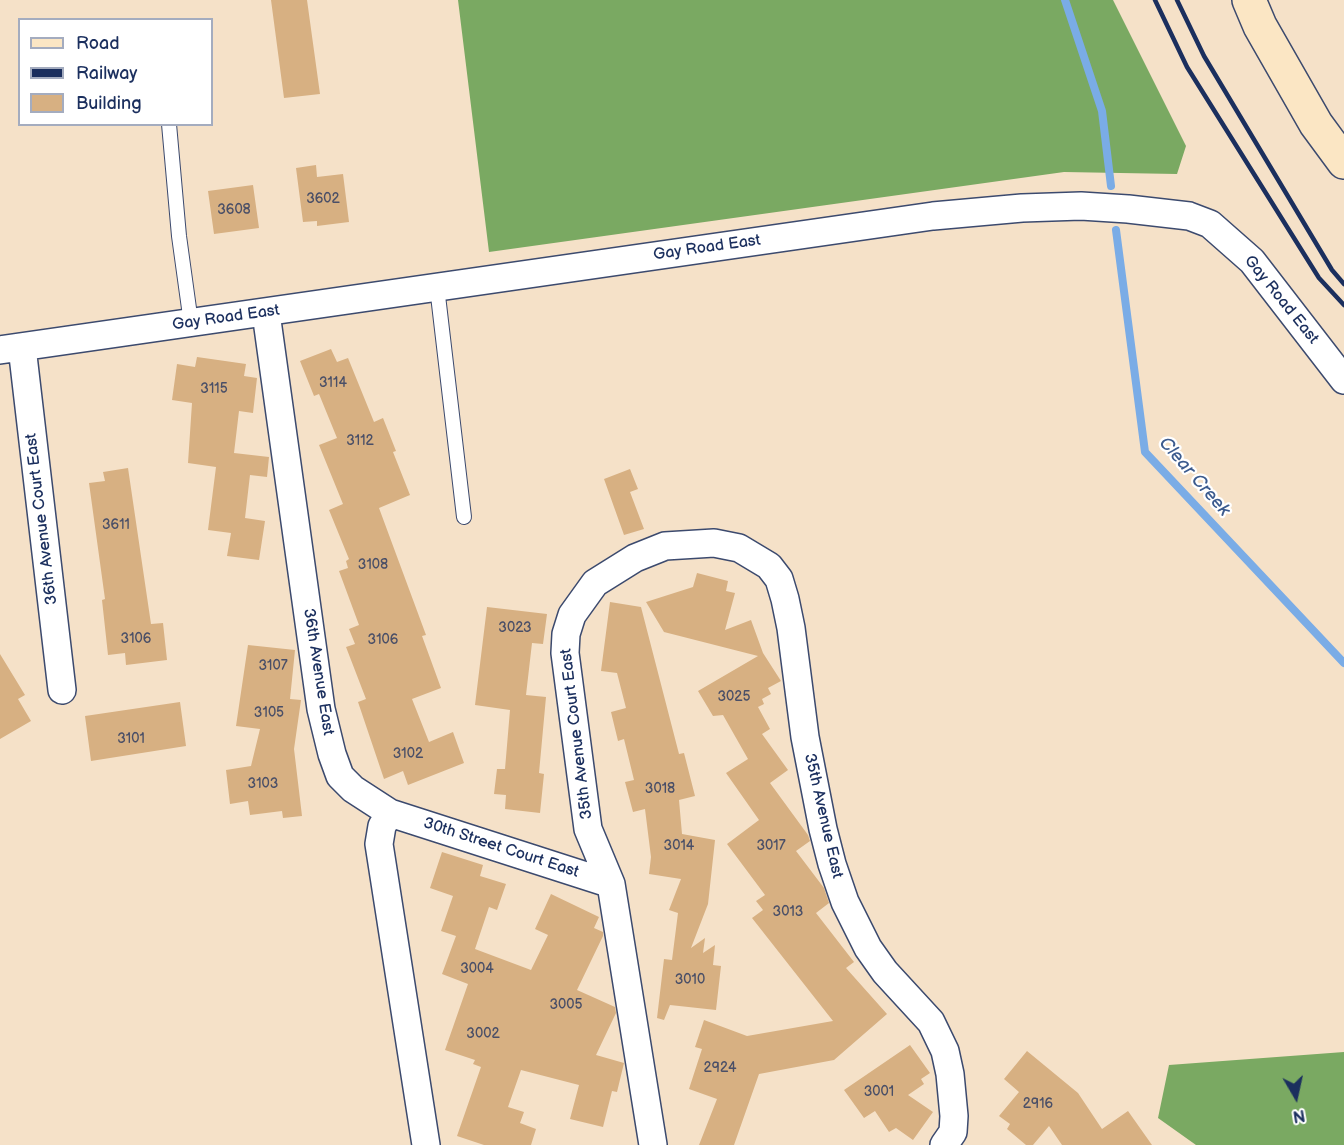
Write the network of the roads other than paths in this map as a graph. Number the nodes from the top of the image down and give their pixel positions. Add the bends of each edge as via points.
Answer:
1 (1249, 0) edge
2 (169, 126) edge
3 (1344, 162) edge
4 (437, 287) junction
5 (266, 313) junction
6 (191, 323) junction
7 (11, 349) edge
8 (1344, 380) edge
9 (464, 517) dead end
10 (665, 546) joint
11 (62, 690) dead end
12 (390, 813) junction
13 (611, 884) junction
14 (426, 1145) edge
15 (653, 1145) edge
16 (944, 1145) edge

1 - 3 main road via 1317,124
2 - 6 lane
4 - 5 street, Gay Road East
4 - 8 street, Gay Road East via 933,216 1022,208 1128,209 1189,216 1223,234 1252,261
4 - 9 lane
5 - 6 street, Gay Road East
5 - 12 street, 36th Avenue East via 329,743 340,776
6 - 7 street, Gay Road East
7 - 11 street, 36th Avenue Court East
10 - 13 street, 35th Avenue Court East via 634,558 595,583 572,615 566,634 565,652 588,829
10 - 16 street, 35th Avenue East via 714,543 739,548 769,566 779,579 791,628 805,737 832,864 845,902 868,948 931,1022 945,1051 954,1116 953,1132
12 - 13 street, 30th Street Court East
12 - 14 street via 382,826 379,844
13 - 15 street, 35th Avenue Court East

